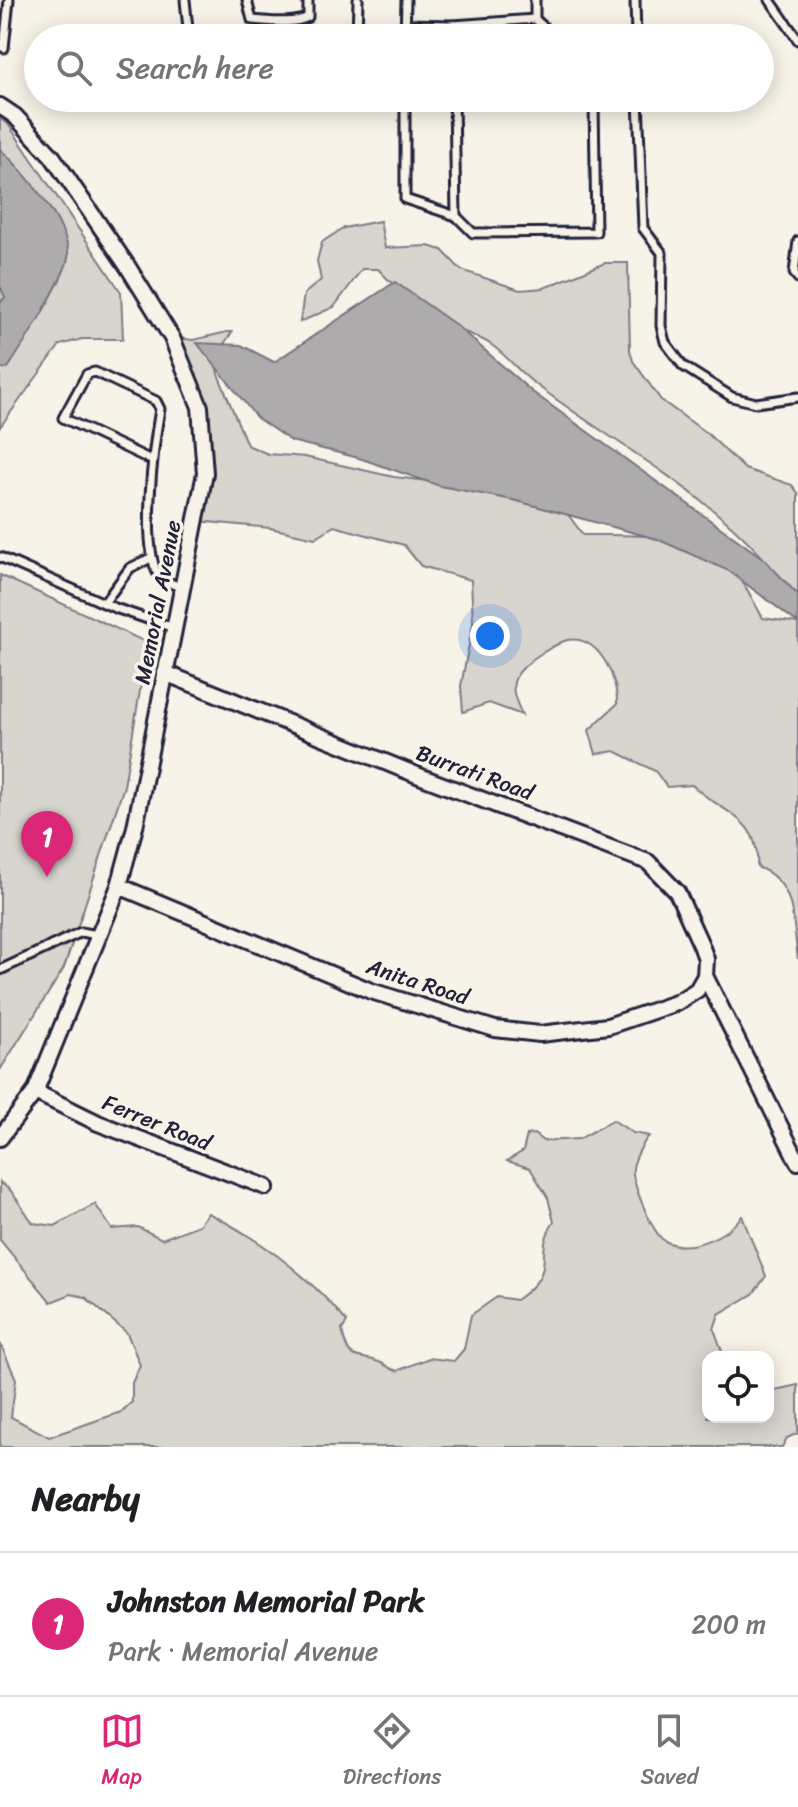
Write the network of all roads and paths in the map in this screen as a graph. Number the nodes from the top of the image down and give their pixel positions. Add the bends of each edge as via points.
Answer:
1 (9, 0) edge
2 (185, 0) edge
3 (247, 0) edge
4 (308, 0) edge
5 (358, 0) edge
6 (406, 0) edge
7 (535, 0) edge
8 (635, 0) edge
9 (770, 0) edge
10 (535, 19) junction
11 (188, 24) edge
12 (357, 24) edge
13 (405, 24) edge
14 (467, 24) edge
15 (541, 24) edge
16 (636, 24) edge
17 (798, 40) edge
18 (0, 45) edge
19 (0, 106) edge
20 (405, 112) edge
21 (454, 112) edge
22 (594, 112) edge
23 (639, 112) edge
24 (456, 216) junction
25 (798, 241) edge
26 (798, 278) edge
27 (798, 397) edge
28 (151, 460) junction
29 (0, 557) edge
30 (151, 558) junction
31 (182, 588) junction
32 (104, 603) junction
33 (174, 628) junction
34 (165, 673) junction
35 (119, 886) junction
36 (100, 935) junction
37 (0, 970) edge
38 (705, 976) junction
39 (35, 1092) junction
40 (0, 1138) edge
41 (798, 1162) edge
42 (266, 1187) dead end

1 - 18 lane via 4,48
2 - 11 lane
3 - 4 lane via 252,20 262,21 302,21 308,17
5 - 12 lane
6 - 13 lane
7 - 10 lane
8 - 16 lane
9 - 17 lane
10 - 14 lane
10 - 15 lane
19 - 31 street, Memorial Avenue via 52,156 128,267 183,361 200,407 205,473
20 - 24 lane via 405,199
21 - 24 lane
22 - 24 lane via 596,232 473,233
23 - 27 lane via 643,228 662,253 665,342 683,366 732,397 756,403
25 - 26 lane
28 - 28 lane via 160,409 156,401 95,372 87,374 63,418
28 - 30 lane
29 - 32 lane
30 - 31 lane via 161,579
30 - 32 lane via 130,568
31 - 33 street, Memorial Avenue
32 - 33 lane
33 - 34 street, Memorial Avenue
34 - 35 street, Memorial Avenue
34 - 38 street, Burrati Road via 648,862 677,892 706,959
35 - 36 street, Memorial Avenue
35 - 38 street, Anita Road via 371,991 495,1029 540,1034 608,1026 676,1003 697,990
36 - 37 lane via 81,932
36 - 39 street, Memorial Avenue
38 - 41 street, Burrati Road
39 - 40 street, Memorial Avenue
39 - 42 street, Ferrer Road via 98,1123

